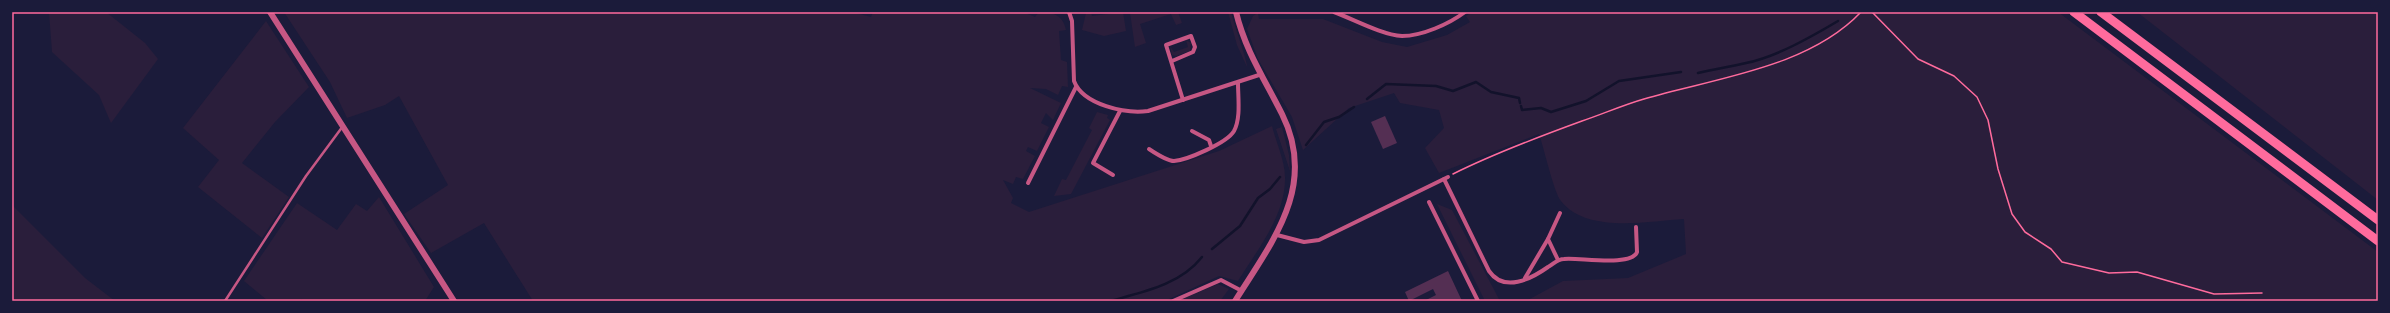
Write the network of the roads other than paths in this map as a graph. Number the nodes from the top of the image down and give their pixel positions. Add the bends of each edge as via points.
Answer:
1 (270, 12) edge
2 (1069, 12) edge
3 (1236, 12) edge
4 (1334, 12) edge
5 (1465, 12) edge
6 (2074, 12) edge
7 (2101, 12) edge
8 (1172, 61) junction
9 (1259, 74) junction
10 (1238, 83) junction
11 (1076, 87) junction
12 (1183, 100) junction
13 (1120, 111) junction
14 (343, 126) junction
15 (1192, 131) dead end
16 (1211, 146) junction
17 (1149, 149) dead end
18 (1113, 175) dead end
19 (1028, 183) dead end
20 (1429, 202) dead end
21 (1560, 212) dead end
22 (2378, 220) edge
23 (1636, 227) dead end
24 (1277, 235) junction
25 (1548, 238) junction
26 (2378, 240) edge
27 (1558, 260) junction
28 (1525, 278) junction
29 (1242, 290) junction
30 (225, 301) edge
31 (454, 301) edge
32 (1173, 301) edge
33 (1235, 301) edge
34 (1478, 301) edge

1 - 14 street
2 - 11 street via 1072,21
3 - 9 street via 1243,39
4 - 5 street via 1401,36 1443,24
6 - 26 highway
7 - 22 highway
8 - 8 street via 1193,52 1195,47 1191,36 1166,45
8 - 12 street
9 - 10 street
9 - 24 street via 1282,115 1294,152 1292,197
10 - 12 street
10 - 16 street via 1238,119 1234,131 1227,139
11 - 13 street via 1094,100
11 - 19 street
12 - 13 street via 1148,111
13 - 18 street via 1093,163
14 - 30 lane via 310,170
14 - 31 street
15 - 16 street via 1209,140
16 - 17 street via 1186,158 1172,161
20 - 34 street
21 - 25 street
23 - 27 street via 1637,252 1633,257 1613,260
24 - 28 street via 1304,242 1319,240 1446,178 1493,277 1506,283 1519,282
24 - 29 street
25 - 27 street
25 - 28 street
27 - 28 street via 1538,274
29 - 32 street via 1221,280
29 - 33 street

